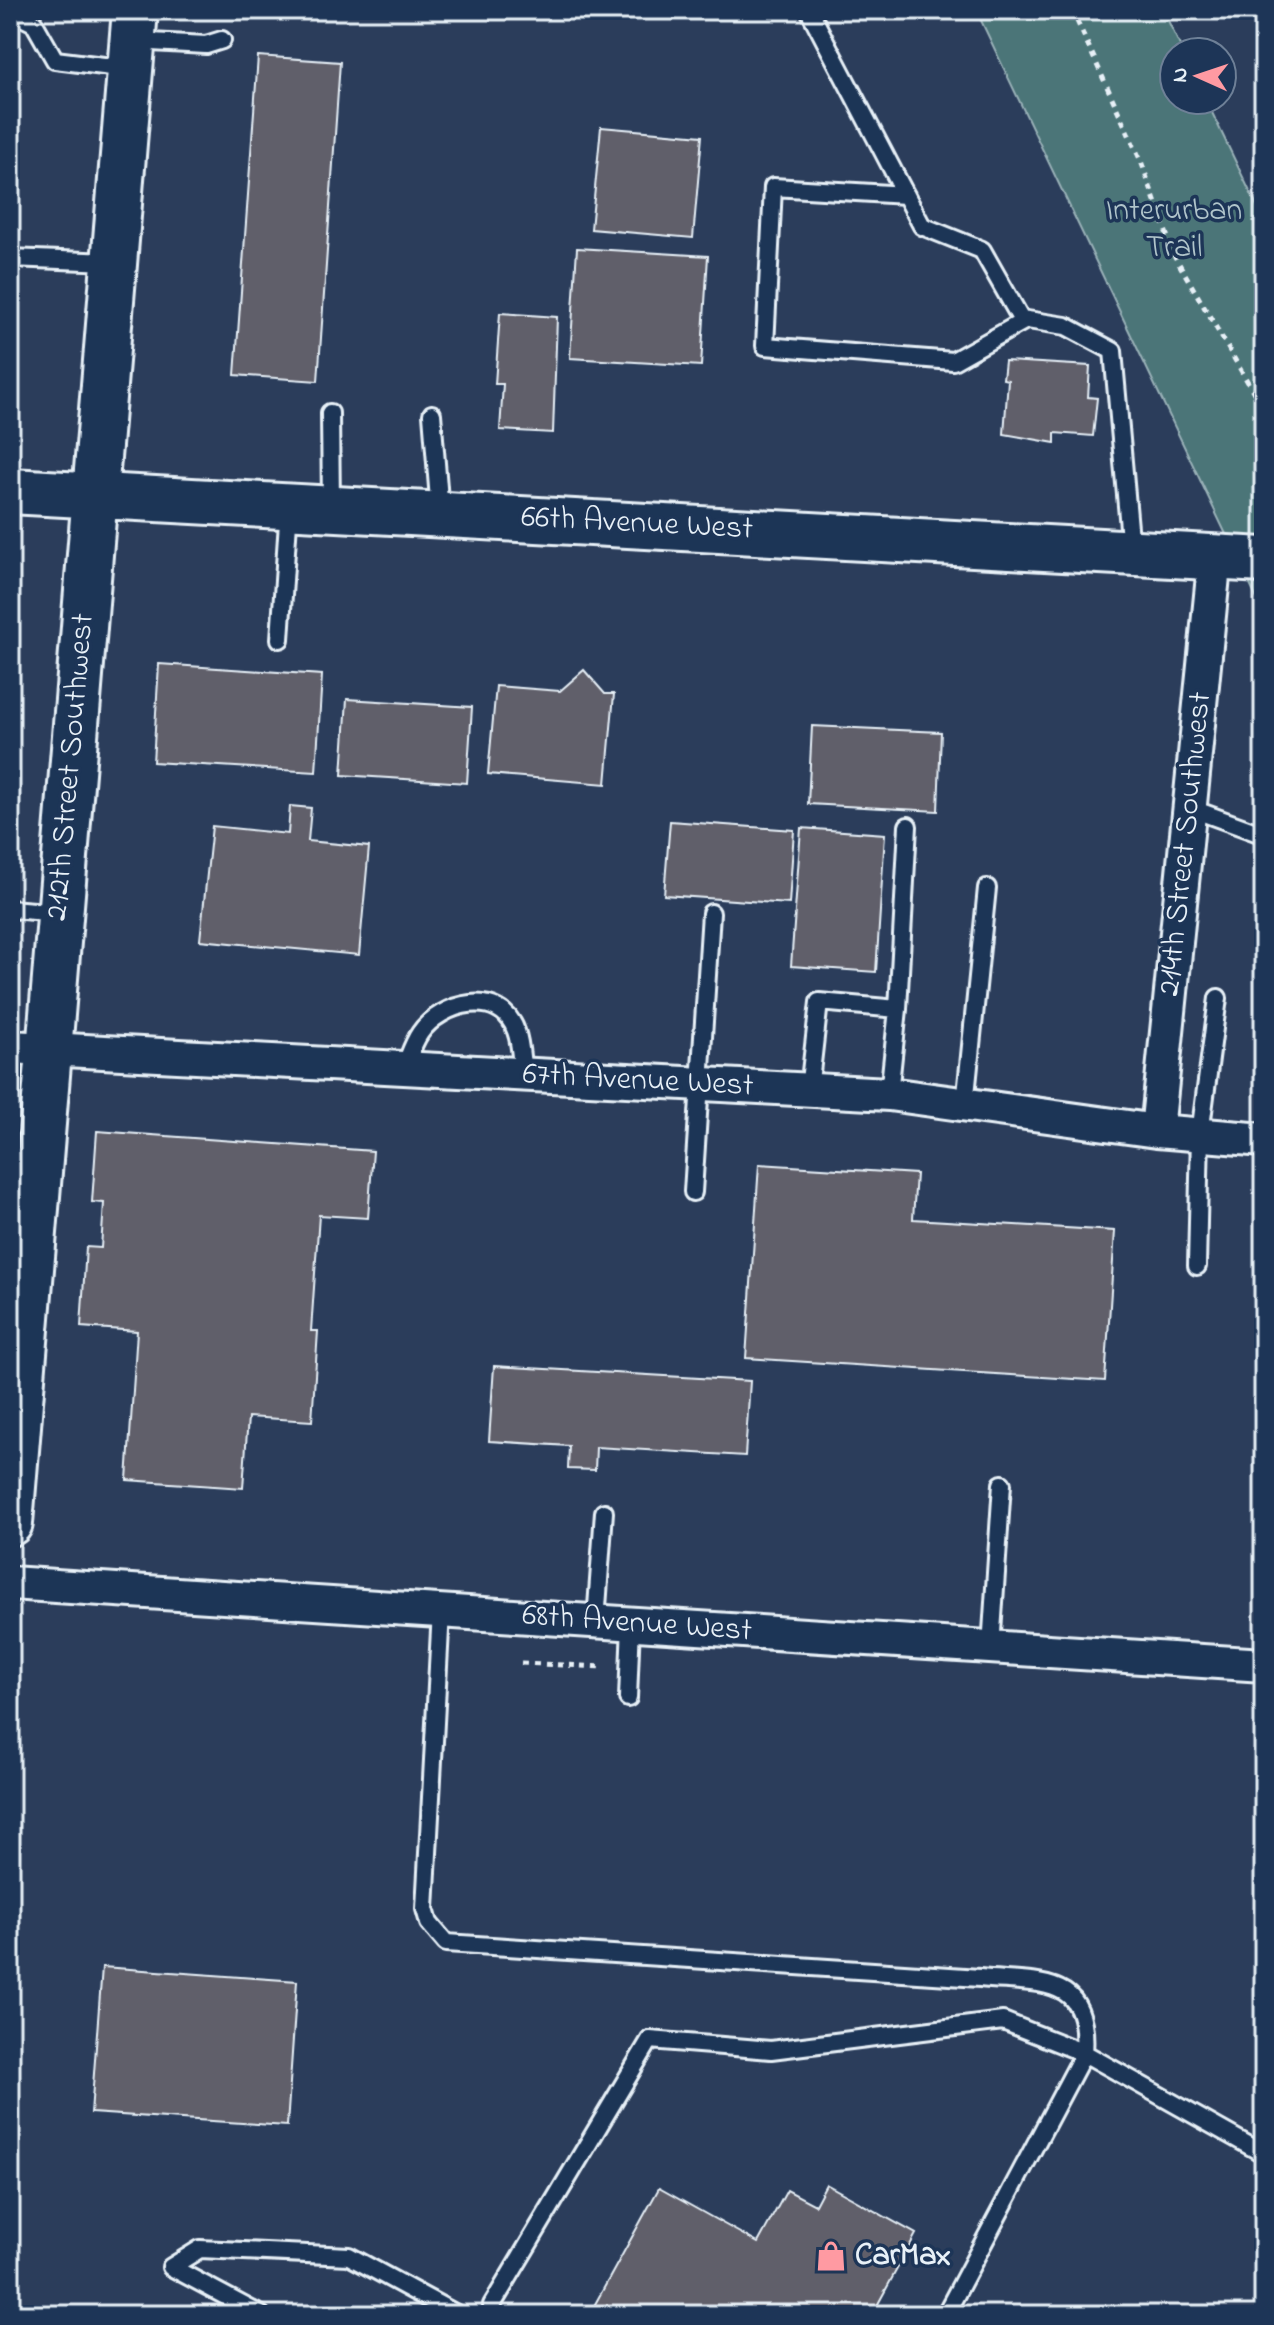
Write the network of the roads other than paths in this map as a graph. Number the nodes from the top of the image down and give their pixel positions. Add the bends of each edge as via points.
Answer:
1 (809, 10) edge
2 (10, 11) edge
3 (132, 40) edge
4 (222, 40) dead end
5 (906, 195) junction
6 (10, 258) edge
7 (113, 262) junction
8 (1026, 320) junction
9 (330, 413) dead end
10 (432, 414) dead end
11 (10, 491) edge
12 (93, 494) junction
13 (310, 506) junction
14 (440, 513) junction
15 (1131, 552) junction
16 (1215, 556) junction
17 (1264, 560) edge
18 (280, 639) dead end
19 (1190, 808) junction
20 (908, 826) dead end
21 (1264, 835) edge
22 (987, 888) dead end
23 (10, 909) edge
24 (59, 913) junction
25 (711, 913) dead end
26 (1218, 998) dead end
27 (898, 1009) junction
28 (29, 1048) edge
29 (404, 1068) junction
30 (523, 1074) junction
31 (701, 1084) junction
32 (809, 1090) junction
33 (889, 1094) junction
34 (965, 1105) junction
35 (1157, 1131) junction
36 (1200, 1134) junction
37 (1264, 1140) edge
38 (693, 1192) dead end
39 (1197, 1266) dead end
40 (19, 1292) edge
41 (13, 1453) edge
42 (1002, 1484) dead end
43 (604, 1512) dead end
44 (10, 1523) edge
45 (10, 1583) edge
46 (441, 1611) junction
47 (596, 1621) junction
48 (631, 1624) junction
49 (991, 1647) junction
50 (1264, 1665) edge
51 (628, 1698) dead end
52 (1084, 2053) junction
53 (1264, 2154) edge
54 (261, 2315) edge
55 (458, 2315) edge
56 (492, 2315) edge
57 (945, 2315) edge

1 - 5 lane
2 - 3 lane via 34,23 55,60
3 - 4 lane via 206,45
3 - 7 main road, 212th Street Southwest
5 - 8 lane via 922,226 982,250
5 - 8 lane via 773,187 765,346 953,361
6 - 7 lane
7 - 12 main road, 212th Street Southwest
8 - 15 lane via 1066,326 1113,351
9 - 13 lane
10 - 14 lane
11 - 12 main road, 66th Avenue West
12 - 13 main road, 66th Avenue West
12 - 24 main road, 212th Street Southwest
13 - 14 main road, 66th Avenue West
13 - 18 lane
14 - 15 main road, 66th Avenue West
15 - 16 main road, 66th Avenue West
16 - 17 main road, 66th Avenue West
16 - 19 street, 214th Street Southwest
19 - 21 lane
19 - 35 street, 214th Street Southwest
20 - 27 lane
22 - 34 lane
23 - 24 lane
24 - 28 main road, 212th Street Southwest
25 - 31 lane
26 - 36 lane
27 - 32 lane via 819,1002
27 - 33 lane
28 - 29 street, 67th Avenue West
28 - 40 main road, 212th Street Southwest
29 - 30 street, 67th Avenue West
29 - 30 lane via 420,1031 450,1010 476,1001 494,1005 516,1029
30 - 31 street, 67th Avenue West
31 - 32 street, 67th Avenue West
31 - 38 lane
32 - 33 street, 67th Avenue West
33 - 34 street, 67th Avenue West
34 - 35 street, 67th Avenue West
35 - 36 street, 67th Avenue West
36 - 37 street, 67th Avenue West
36 - 39 lane
40 - 41 main road, 212th Street Southwest
41 - 44 main road, 212th Street Southwest
42 - 49 lane
43 - 47 lane
45 - 46 street, 68th Avenue West
46 - 47 street, 68th Avenue West
46 - 52 lane via 425,1909 446,1943 1054,1987 1068,1991 1084,2015
47 - 48 street, 68th Avenue West
48 - 49 street, 68th Avenue West
48 - 51 lane
49 - 50 street, 68th Avenue West
52 - 53 lane
52 - 56 lane via 1003,2021 771,2050 650,2040 492,2305
52 - 57 lane
54 - 55 lane via 171,2267 200,2249 349,2256

